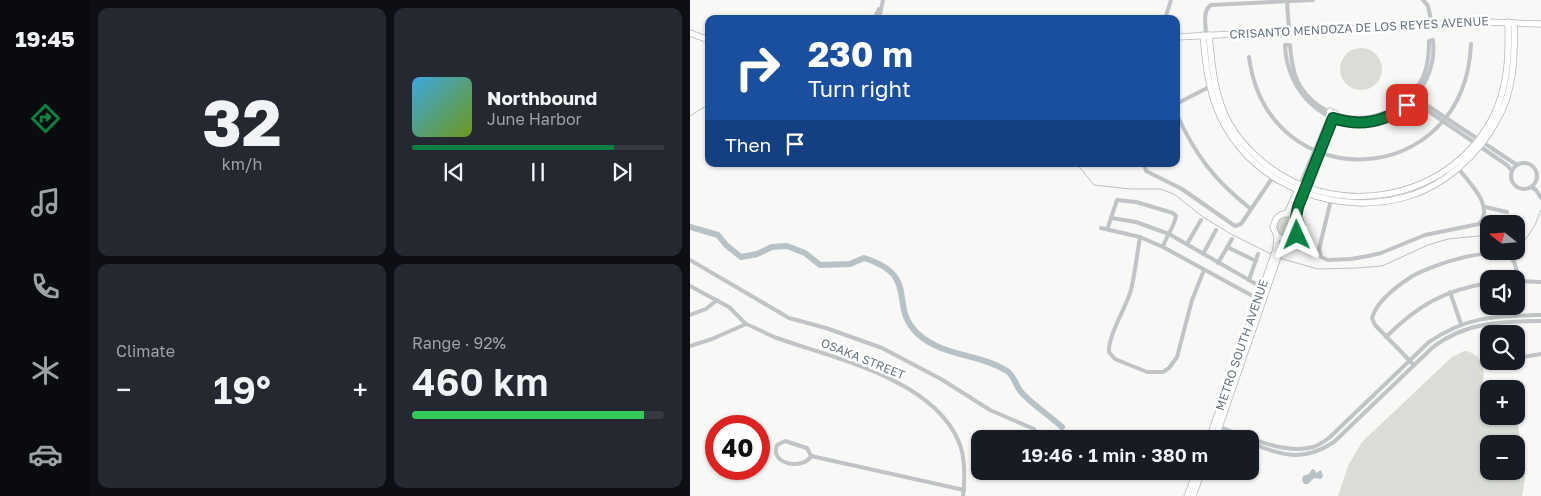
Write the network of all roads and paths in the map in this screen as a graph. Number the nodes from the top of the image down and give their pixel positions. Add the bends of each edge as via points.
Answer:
1 (883, 0) edge
2 (1171, 0) edge
3 (1313, 0) edge
4 (1423, 0) edge
5 (1287, 1) edge
6 (881, 7) junction
7 (876, 15) edge
8 (880, 15) edge
9 (1166, 15) edge
10 (1511, 23) junction
11 (1541, 24) edge
12 (1432, 25) junction
13 (1289, 31) junction
14 (690, 33) edge
15 (1206, 35) junction
16 (1180, 37) edge
17 (705, 39) edge
18 (1471, 44) dead end
19 (1249, 56) dead end
20 (1209, 87) junction
21 (1412, 97) junction
22 (1180, 102) edge
23 (1332, 114) junction
24 (1445, 120) junction
25 (1180, 122) edge
26 (1479, 143) junction
27 (1317, 151) junction
28 (1517, 165) junction
29 (1145, 167) edge
30 (1458, 168) junction
31 (1512, 171) junction
32 (1273, 177) junction
33 (1537, 178) junction
34 (1541, 186) edge
35 (1531, 188) junction
36 (1301, 189) junction
37 (1541, 198) edge
38 (1331, 200) junction
39 (1484, 207) junction
40 (1251, 209) junction
41 (1507, 212) dead end
42 (1288, 214) junction
43 (1296, 217) junction
44 (1111, 218) junction
45 (1201, 220) dead end
46 (1108, 227) dead end
47 (1101, 228) dead end
48 (1216, 230) dead end
49 (1169, 234) junction
50 (1276, 236) junction
51 (1140, 237) junction
52 (1232, 239) dead end
53 (1286, 240) junction
54 (1187, 244) junction
55 (1163, 247) junction
56 (1227, 247) junction
57 (1203, 254) junction
58 (1258, 254) dead end
59 (1276, 254) junction
60 (690, 260) edge
61 (1256, 261) junction
62 (1218, 263) junction
63 (1204, 270) junction
64 (1516, 270) edge
65 (1248, 280) junction
66 (1525, 281) edge
67 (1541, 282) edge
68 (1256, 284) dead end
69 (1480, 285) edge
70 (690, 286) edge
71 (1450, 292) junction
72 (717, 300) junction
73 (1260, 300) junction
74 (690, 315) edge
75 (1541, 316) edge
76 (1541, 321) edge
77 (746, 324) junction
78 (1461, 324) junction
79 (1386, 337) junction
80 (690, 346) edge
81 (1541, 354) edge
82 (1525, 357) edge
83 (1410, 361) junction
84 (1414, 365) junction
85 (1216, 429) joint
86 (1034, 430) edge
87 (1259, 446) edge
88 (811, 456) junction
89 (1193, 480) edge
90 (1199, 480) edge
91 (964, 490) junction
92 (963, 496) edge
93 (1187, 496) edge
94 (1193, 496) edge

1 - 6 street
2 - 9 street
3 - 5 street
4 - 12 street via 1428,6
5 - 13 street
5 - 15 street via 1209,6
6 - 7 street
6 - 8 street
10 - 11 street, CRISANTO MENDOZA DE LOS REYES AVENUE
10 - 12 street, CRISANTO MENDOZA DE LOS REYES AVENUE
10 - 26 street via 1514,69 1509,88 1496,122
12 - 13 street, CRISANTO MENDOZA DE LOS REYES AVENUE
13 - 15 street, CRISANTO MENDOZA DE LOS REYES AVENUE
14 - 17 street
15 - 16 street, CRISANTO MENDOZA DE LOS REYES AVENUE
15 - 20 street
15 - 36 street via 1215,87 1230,124 1266,165
18 - 24 street via 1464,88
19 - 27 street via 1254,81 1270,114 1294,138
20 - 22 street
20 - 32 street via 1216,110 1236,143
21 - 21 street via 1426,81 1432,67 1433,40 1429,40 1422,80
21 - 23 street via 1392,115 1374,122 1349,122
21 - 24 street
23 - 23 street via 1312,100 1299,84 1290,45 1285,45 1295,85 1309,102
23 - 27 street, METRO SOUTH AVENUE
24 - 26 street
24 - 27 street via 1415,145 1381,158 1356,160
25 - 40 street via 1201,160 1227,189
26 - 28 street
26 - 30 street
26 - 31 street
26 - 36 street via 1447,170 1408,190 1358,197
27 - 36 street, METRO SOUTH AVENUE
28 - 31 street
28 - 33 street via 1525,163 1532,166
29 - 40 street via 1146,171 1182,189 1235,226 1241,224
30 - 38 street via 1427,189 1409,196 1371,204
30 - 39 street
31 - 35 street via 1511,180 1516,186
32 - 36 street
32 - 40 street
33 - 34 street
33 - 35 street
35 - 37 street
36 - 38 street
36 - 42 street, METRO SOUTH AVENUE
36 - 43 street, METRO SOUTH AVENUE
38 - 39 street via 1319,252 1328,260 1382,253 1425,235 1479,224
39 - 41 street
42 - 43 street
42 - 50 street, METRO SOUTH AVENUE via 1280,215 1275,221 1273,229
43 - 53 street, METRO SOUTH AVENUE via 1299,232 1293,239
44 - 46 street
44 - 49 street via 1136,222
44 - 49 street via 1117,200 1154,206 1175,214
45 - 54 street
47 - 51 street
48 - 57 street
49 - 54 street
49 - 55 street
50 - 53 street
50 - 59 street, METRO SOUTH AVENUE
51 - 55 street
51 - 63 street via 1131,290 1110,340 1109,352 1115,359 1153,373 1169,368 1177,356
52 - 56 street
53 - 59 street, METRO SOUTH AVENUE
54 - 57 street
55 - 63 street
56 - 61 street
56 - 62 street
57 - 62 street
58 - 61 street
59 - 73 street, METRO SOUTH AVENUE
60 - 86 street via 789,318 890,352 990,410
61 - 65 street
62 - 65 street
63 - 73 street
64 - 79 street via 1512,259 1506,255 1484,254 1422,271 1394,290 1374,312 1373,321
65 - 68 street
66 - 67 street
69 - 71 street
70 - 72 street, OSAKA STREET
71 - 78 street
71 - 79 street via 1417,309
72 - 74 street via 706,309
72 - 77 street, OSAKA STREET
73 - 85 street, METRO SOUTH AVENUE
75 - 78 street via 1489,317
76 - 84 street via 1475,326 1455,333
77 - 80 street
77 - 91 street, OSAKA STREET via 890,378 928,402 946,418 959,442
78 - 83 street via 1440,334
79 - 83 street
81 - 82 street
83 - 84 street
83 - 85 street via 1330,438 1312,448 1279,447
84 - 87 street via 1334,442 1321,450 1289,454
88 - 88 street via 807,448 785,442 775,449 776,455 784,462 804,462
88 - 91 street
89 - 93 street
90 - 94 street
91 - 92 street, OSAKA STREET

